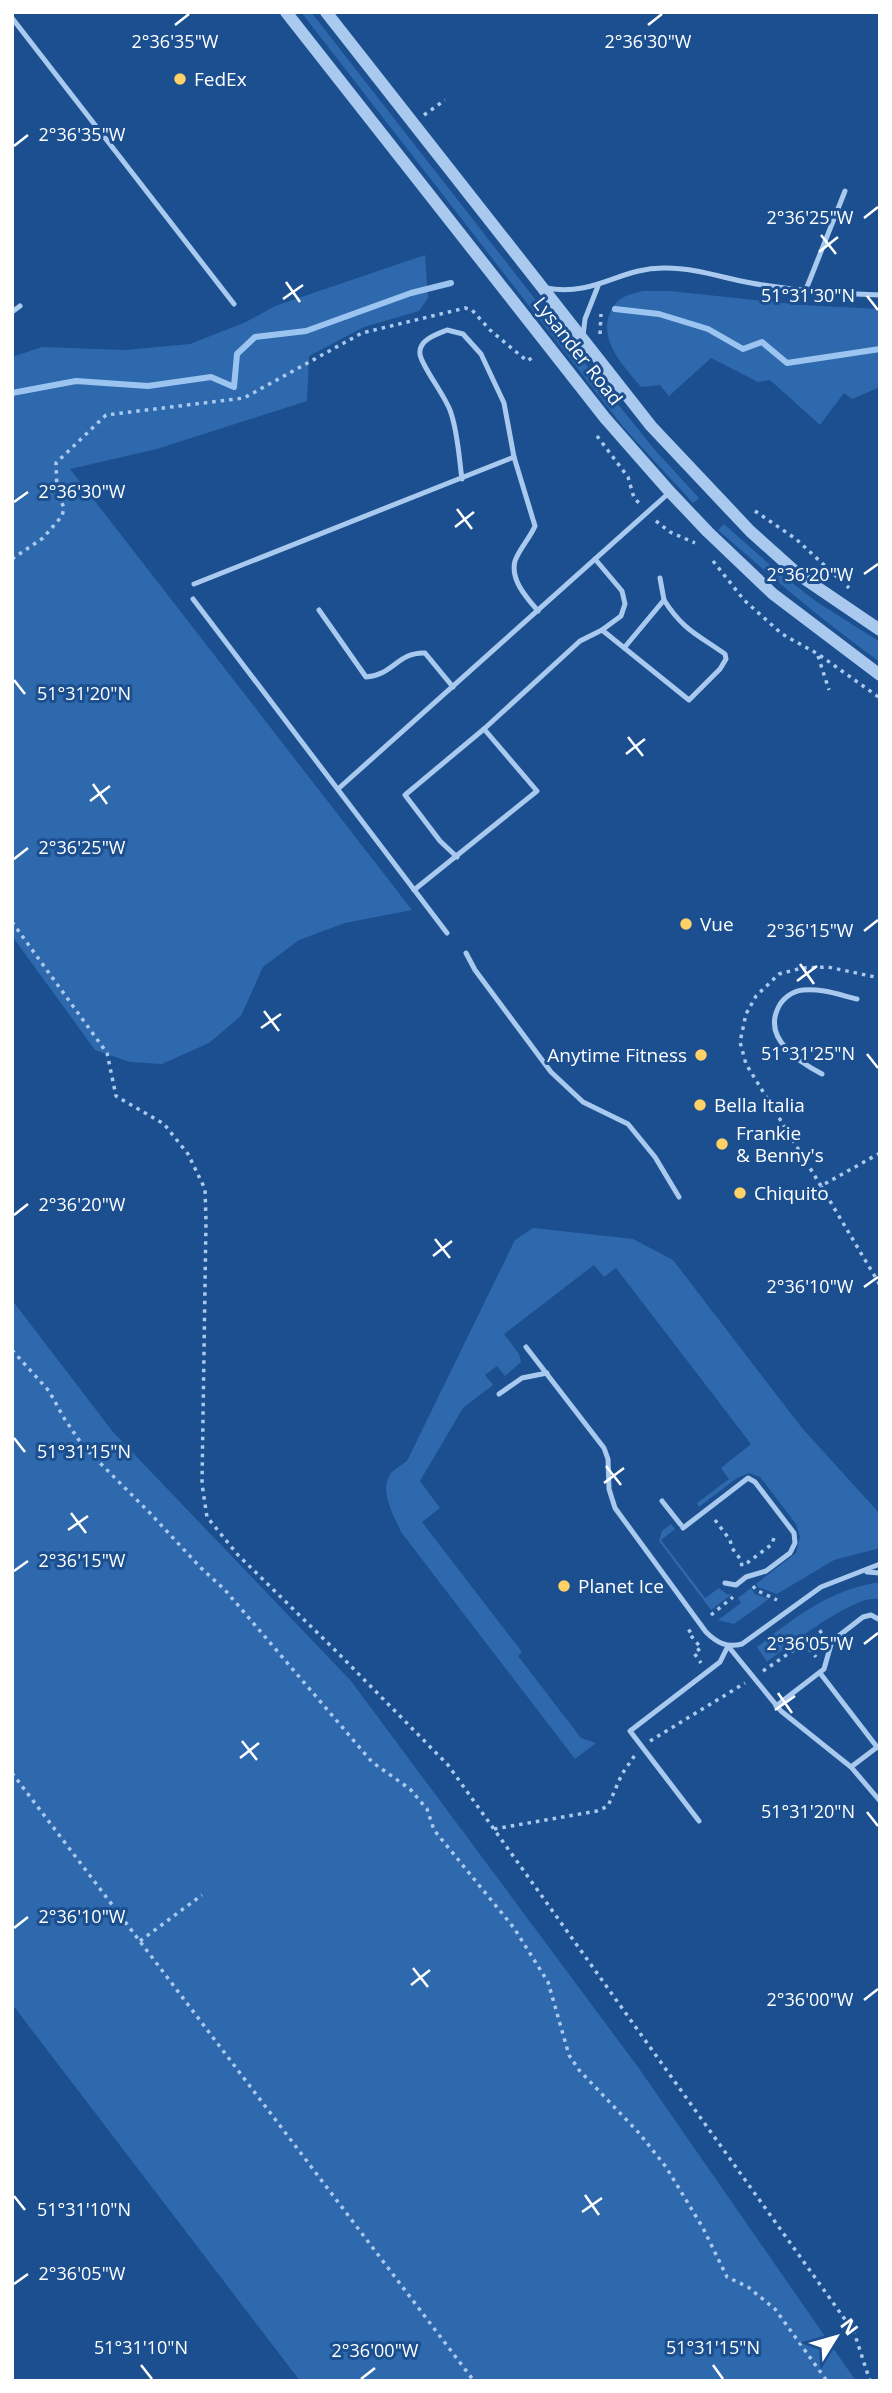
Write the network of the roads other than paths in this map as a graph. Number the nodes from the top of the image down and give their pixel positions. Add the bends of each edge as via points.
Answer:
1 (286, 12) edge
2 (326, 12) edge
3 (12, 18) edge
4 (845, 191) dead end
5 (598, 286) junction
6 (539, 287) junction
7 (805, 292) junction
8 (880, 295) edge
9 (234, 304) dead end
10 (20, 306) dead end
11 (12, 312) edge
12 (582, 341) junction
13 (514, 457) junction
14 (463, 479) junction
15 (670, 492) junction
16 (594, 559) junction
17 (660, 578) dead end
18 (194, 584) dead end
19 (194, 599) dead end
20 (664, 600) junction
21 (319, 610) dead end
22 (538, 611) junction
23 (602, 630) junction
24 (880, 630) edge
25 (624, 648) junction
26 (880, 675) edge
27 (453, 687) junction
28 (484, 729) junction
29 (338, 789) junction
30 (457, 857) junction
31 (414, 890) junction
32 (447, 933) dead end
33 (466, 953) dead end
34 (857, 999) dead end
35 (822, 1073) dead end
36 (679, 1197) dead end
37 (526, 1347) dead end
38 (547, 1373) junction
39 (499, 1394) dead end
40 (663, 1501) dead end
41 (880, 1564) edge
42 (864, 1572) junction
43 (880, 1573) edge
44 (725, 1583) dead end
45 (880, 1620) edge
46 (728, 1646) junction
47 (820, 1673) junction
48 (776, 1706) junction
49 (879, 1746) edge
50 (851, 1767) junction
51 (880, 1801) edge
52 (699, 1821) dead end

1 - 15 street, Lysander Road via 605,418
2 - 6 street, Lysander Road
3 - 9 lane
4 - 7 lane
5 - 6 lane via 573,291
5 - 7 lane via 623,274 665,268
5 - 12 lane
6 - 12 street, Lysander Road
7 - 8 lane
10 - 11 lane
12 - 24 street, Lysander Road via 651,426 750,531 799,575
13 - 14 lane
13 - 14 lane via 504,403 481,354 463,334 447,330 430,338 420,354 451,413
13 - 22 lane via 535,526 514,571
14 - 18 lane
15 - 16 lane
15 - 26 street, Lysander Road via 773,594
16 - 22 lane
16 - 23 lane via 622,591 625,604 621,616
17 - 20 lane
19 - 29 lane
20 - 25 lane
20 - 25 lane via 684,626 724,654 720,669 689,700
21 - 27 lane via 366,677 380,676 411,652 425,653
22 - 27 lane
23 - 25 lane
23 - 28 lane via 580,641
27 - 29 lane
28 - 30 lane via 405,795
28 - 30 lane via 537,792
29 - 31 lane
30 - 31 lane
31 - 32 lane
33 - 36 lane via 551,1072 583,1102 628,1124
34 - 35 lane via 801,990 780,1003 774,1027 778,1039
37 - 38 lane
38 - 39 lane via 522,1378
38 - 46 lane via 607,1454 609,1489 619,1515 706,1632
40 - 44 lane via 682,1526 747,1478 794,1533 790,1553 766,1571 736,1585
41 - 42 lane
42 - 43 lane
42 - 46 lane via 821,1587 748,1641
45 - 47 lane via 863,1617 832,1641
46 - 48 lane
46 - 52 lane via 720,1662 630,1731
47 - 48 lane
47 - 49 lane
48 - 50 lane
49 - 50 lane
50 - 51 lane

